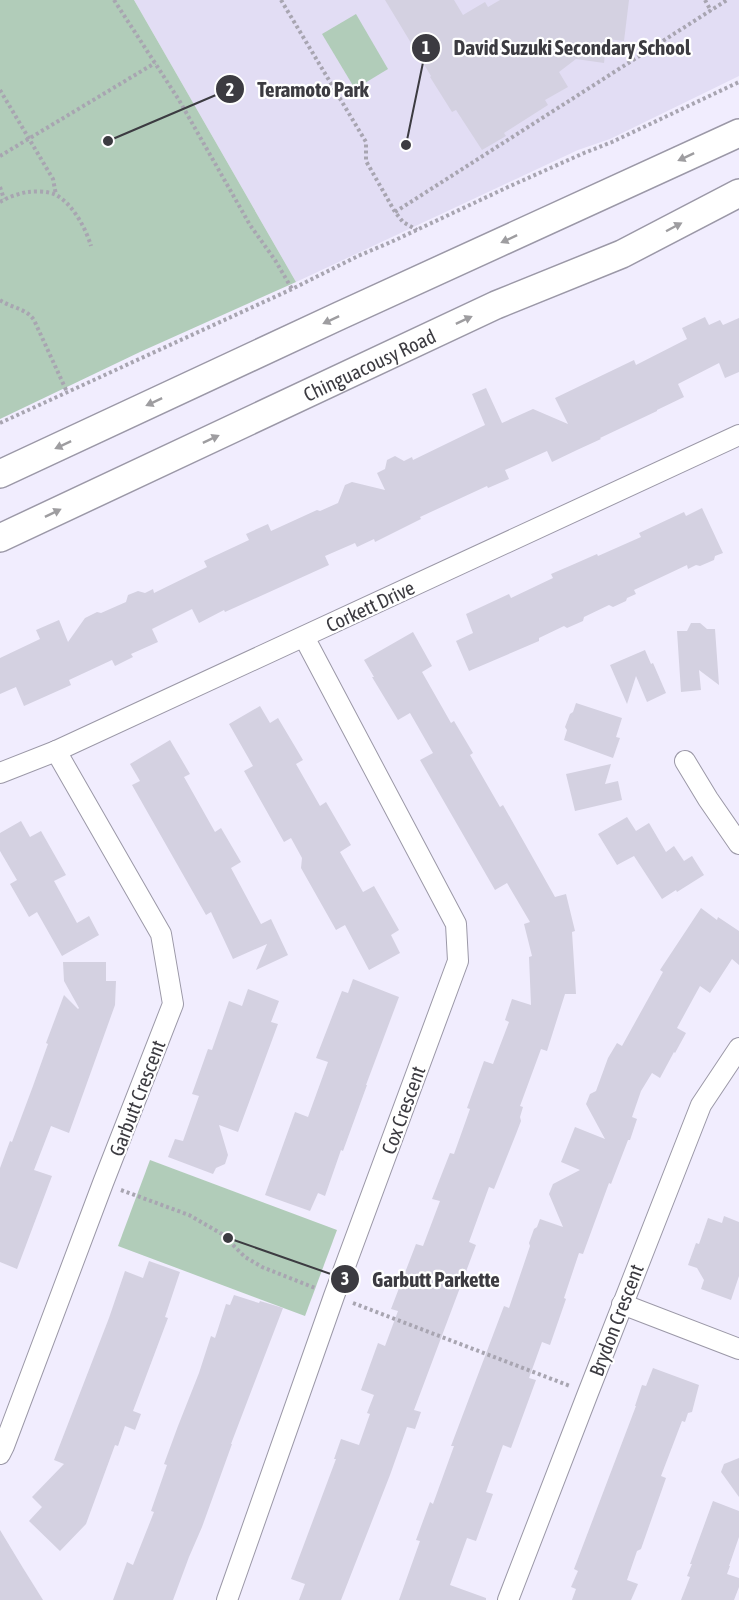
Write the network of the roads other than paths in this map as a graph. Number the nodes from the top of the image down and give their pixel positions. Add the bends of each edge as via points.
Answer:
1 (739, 133) edge
2 (739, 193) edge
3 (739, 435) edge
4 (0, 474) edge
5 (0, 538) edge
6 (303, 637) junction
7 (56, 752) junction
8 (685, 761) dead end
9 (0, 773) edge
10 (739, 844) edge
11 (739, 1048) edge
12 (622, 1304) junction
13 (739, 1349) edge
14 (0, 1454) edge
15 (227, 1600) edge
16 (508, 1600) edge

1 -> 4 main road
5 -> 2 main road, Chinguacousy Road via 496,304 622,254
3 - 6 street, Corkett Drive
6 - 7 street, Corkett Drive
6 - 15 street, Cox Crescent via 456,924 458,961
7 - 9 street, Corkett Drive
7 - 14 street, Garbutt Crescent via 161,934 173,1004
8 - 10 street
11 - 12 street, Brydon Crescent via 701,1105
12 - 13 street
12 - 16 street, Brydon Crescent

